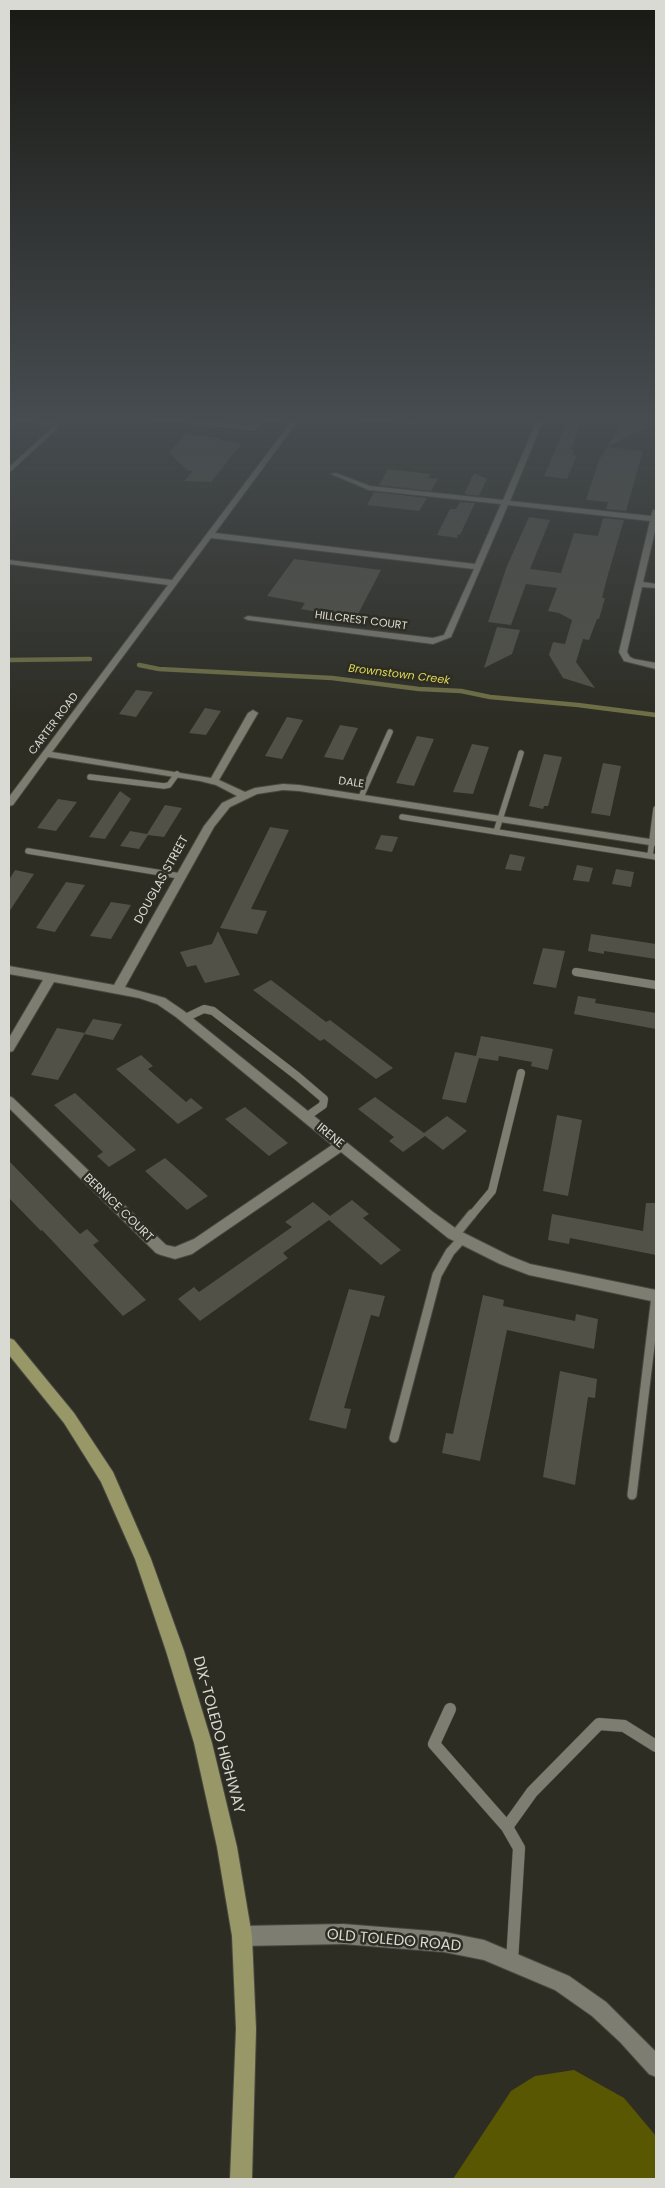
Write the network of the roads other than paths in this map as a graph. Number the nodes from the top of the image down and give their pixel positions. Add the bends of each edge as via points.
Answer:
1 (221, 520) edge
2 (498, 520) edge
3 (655, 520) edge
4 (209, 536) junction
5 (9, 562) edge
6 (478, 567) junction
7 (174, 583) junction
8 (638, 584) junction
9 (656, 586) edge
10 (248, 618) dead end
11 (656, 666) edge
12 (253, 713) dead end
13 (390, 732) dead end
14 (46, 754) junction
15 (521, 754) dead end
16 (177, 774) junction
17 (90, 776) dead end
18 (214, 780) junction
19 (243, 795) junction
20 (361, 797) junction
21 (9, 803) edge
22 (656, 809) edge
23 (402, 817) dead end
24 (500, 819) junction
25 (496, 832) junction
26 (653, 842) edge
27 (28, 851) dead end
28 (653, 856) edge
29 (180, 876) junction
30 (9, 970) edge
31 (576, 972) dead end
32 (52, 977) junction
33 (656, 985) edge
34 (118, 989) junction
35 (185, 1018) junction
36 (9, 1048) edge
37 (520, 1073) dead end
38 (9, 1101) edge
39 (306, 1117) junction
40 (341, 1146) junction
41 (459, 1237) junction
42 (656, 1296) edge
43 (9, 1344) edge
44 (394, 1438) dead end
45 (632, 1496) dead end
46 (450, 1709) dead end
47 (656, 1746) edge
48 (507, 1826) junction
49 (242, 1936) junction
50 (512, 1961) junction
51 (656, 2067) edge
52 (241, 2179) edge

1 - 4 street, CARTER ROAD
2 - 6 street, HILLCREST COURT
3 - 8 street
4 - 6 street
4 - 7 street, CARTER ROAD
5 - 7 street
6 - 10 street, HILLCREST COURT via 450,634 442,639
7 - 14 street, CARTER ROAD
8 - 9 street
8 - 11 street via 623,652 627,659
12 - 18 street
13 - 20 lane
14 - 16 street
14 - 21 street, CARTER ROAD
15 - 24 lane
16 - 17 lane via 169,785 164,786
16 - 18 street
18 - 19 street
19 - 20 street, DALE via 283,788
19 - 29 street, DOUGLAS STREET via 217,815
20 - 24 street, DALE
22 - 26 lane
23 - 25 lane
24 - 25 lane
24 - 26 street, DALE
25 - 28 lane
26 - 28 lane
27 - 29 lane
29 - 34 street, DOUGLAS STREET
30 - 32 street, IRENE
31 - 33 lane
32 - 34 street, IRENE
32 - 36 street
34 - 35 street, IRENE via 151,997
35 - 39 street, IRENE
35 - 39 lane via 204,1009 213,1011 297,1076 324,1099 323,1105
37 - 41 lane via 492,1191
38 - 40 street, BERNICE COURT via 161,1249 175,1253 199,1243
39 - 40 street, IRENE
40 - 41 street, IRENE
41 - 42 street, IRENE via 529,1269
41 - 44 lane via 437,1275
42 - 45 lane
43 - 49 main road, DIX-TOLEDO HIGHWAY via 69,1418 107,1477 143,1559 203,1743 227,1846
46 - 48 lane via 434,1744
47 - 48 lane via 624,1726 599,1724 532,1792
48 - 50 lane via 519,1848
49 - 50 street, OLD TOLEDO ROAD via 342,1934 444,1942 484,1950
49 - 52 main road, DIX-TOLEDO HIGHWAY via 246,2029
50 - 51 street, OLD TOLEDO ROAD via 562,1983 599,2009

